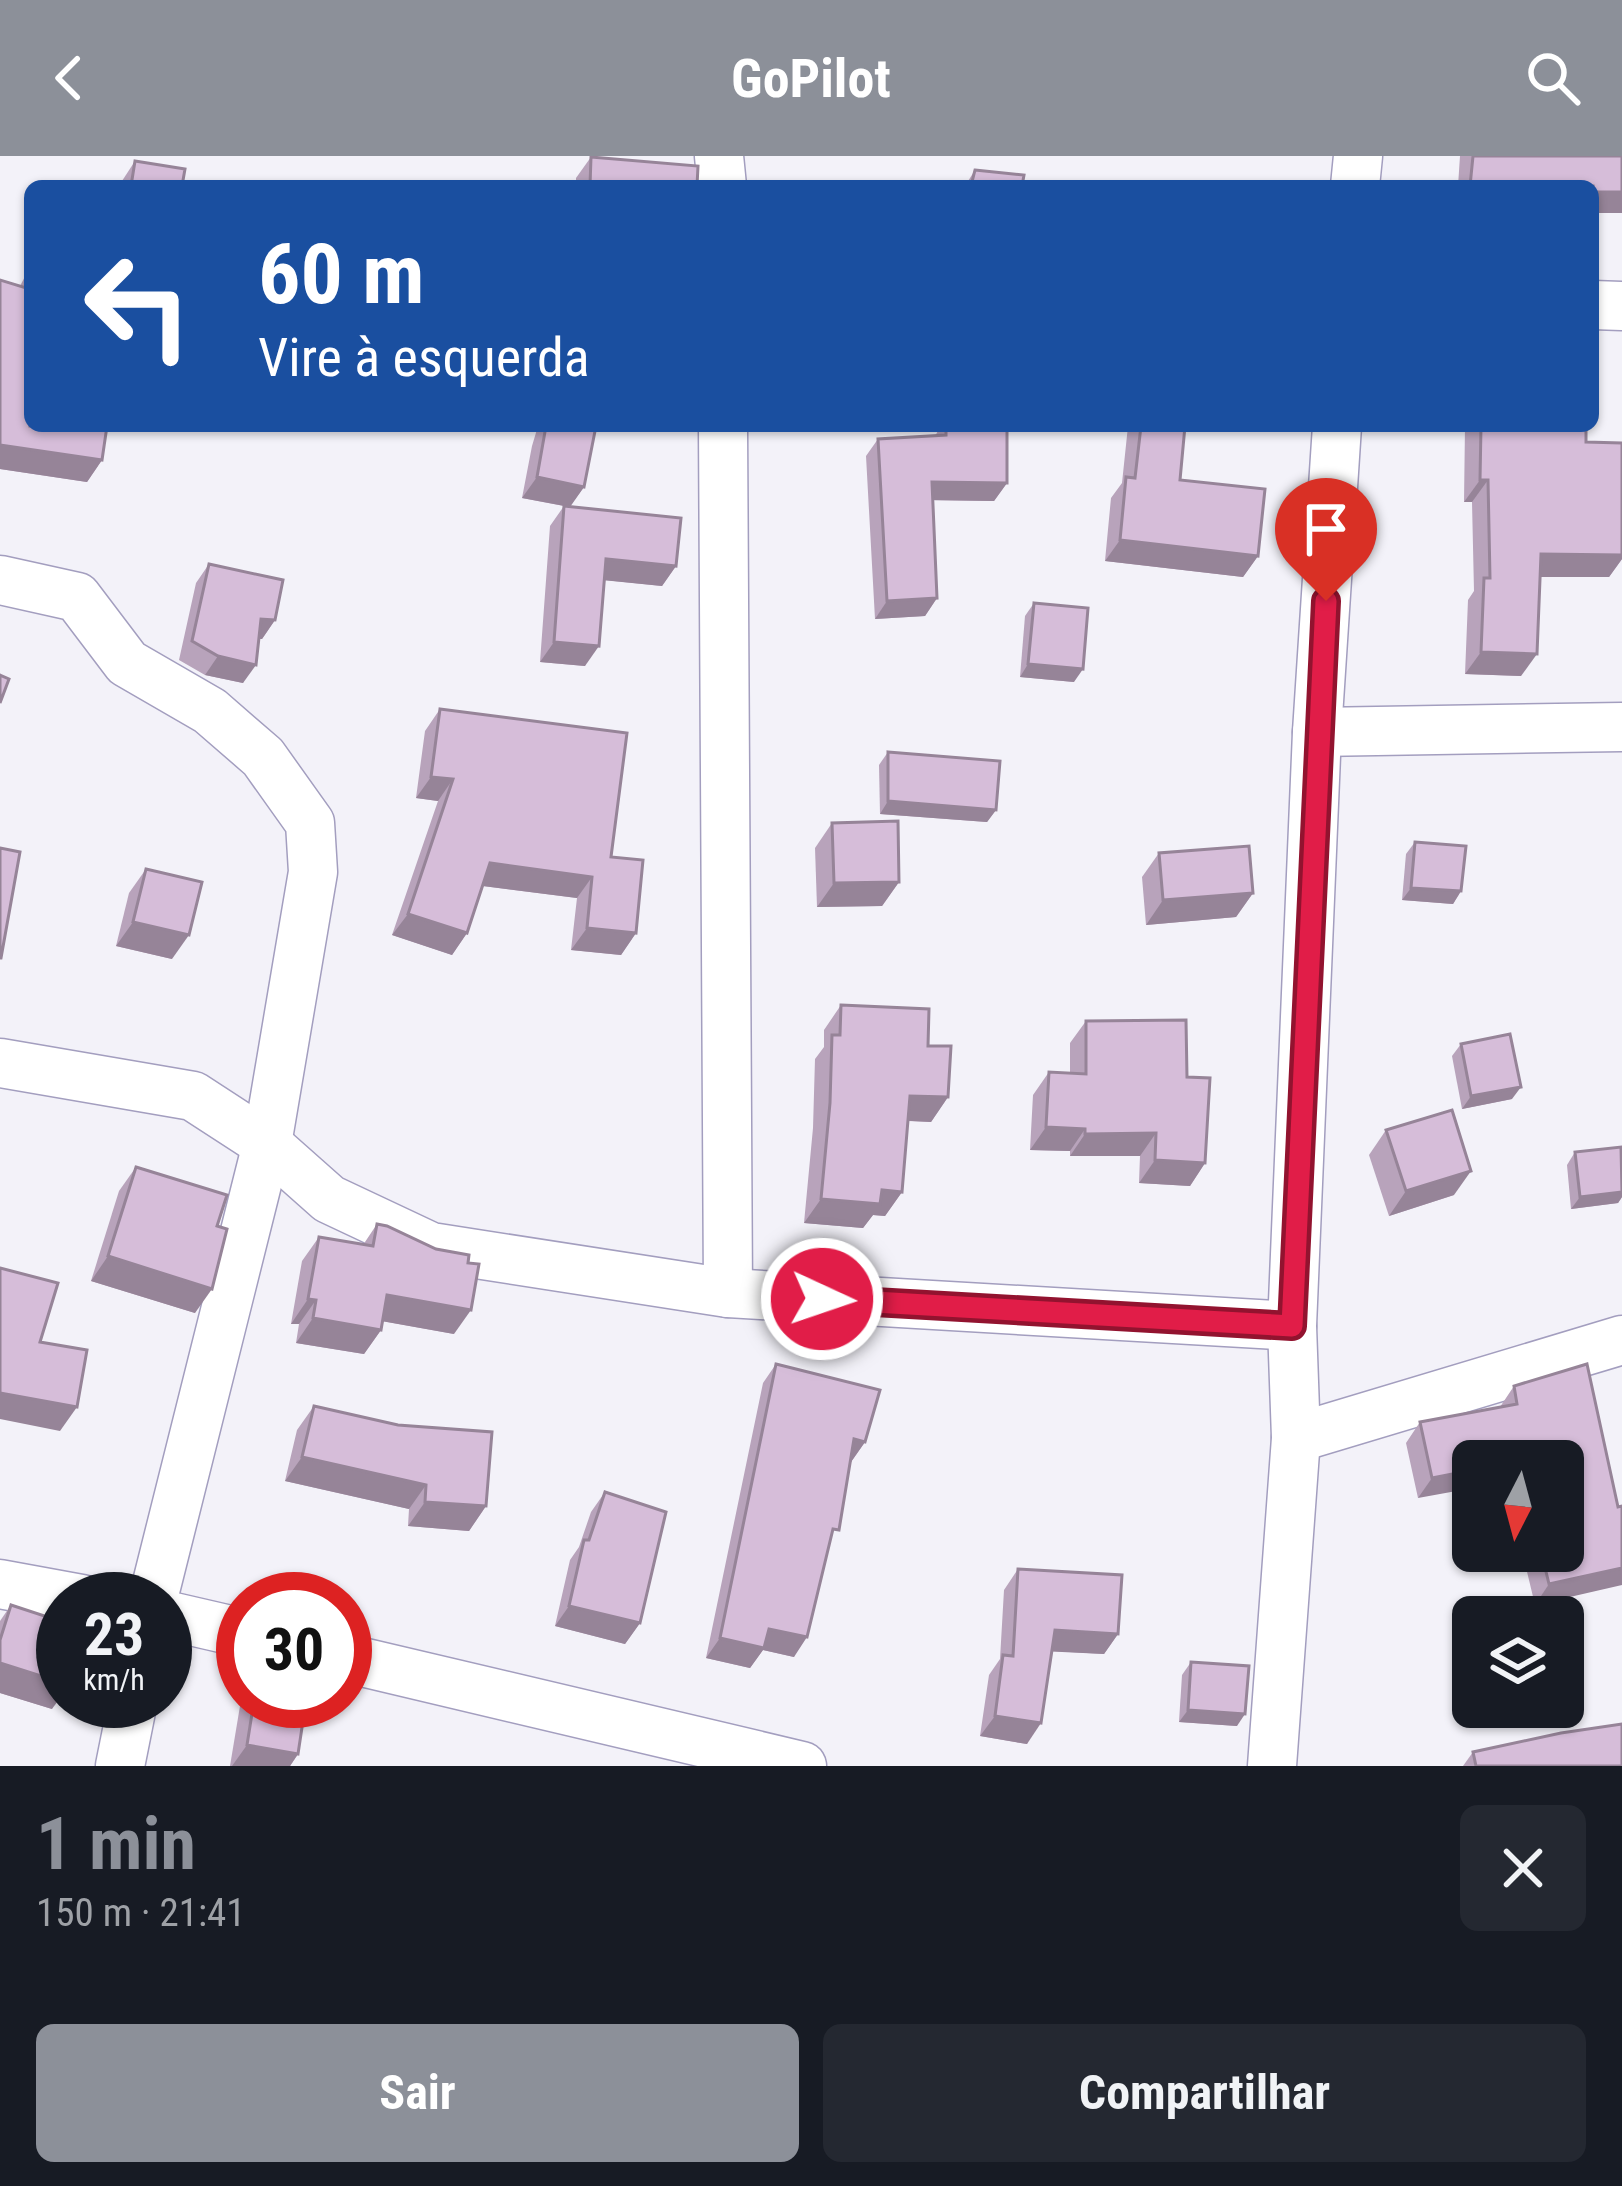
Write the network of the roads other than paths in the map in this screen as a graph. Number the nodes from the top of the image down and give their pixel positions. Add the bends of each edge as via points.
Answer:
1 (723, 432) edge
2 (1337, 432) edge
3 (0, 580) edge
4 (1622, 727) edge
5 (1318, 732) junction
6 (0, 1063) edge
7 (267, 1144) junction
8 (728, 1293) junction
9 (1292, 1326) junction
10 (1622, 1340) edge
11 (1296, 1438) junction
12 (160, 1572) edge
13 (0, 1584) edge
14 (36, 1591) edge
15 (372, 1664) edge
16 (128, 1728) edge
17 (120, 1766) edge
18 (802, 1766) edge
19 (1272, 1766) edge

1 - 8 street
2 - 5 street
3 - 7 street via 77,597 128,663 210,711 263,758 310,823 314,872
4 - 5 street
5 - 9 street
6 - 7 street via 193,1096
7 - 8 street via 329,1199 431,1247
7 - 12 street
8 - 9 street
9 - 11 street
10 - 11 street
11 - 19 street
13 - 14 street
15 - 18 street
16 - 17 street

